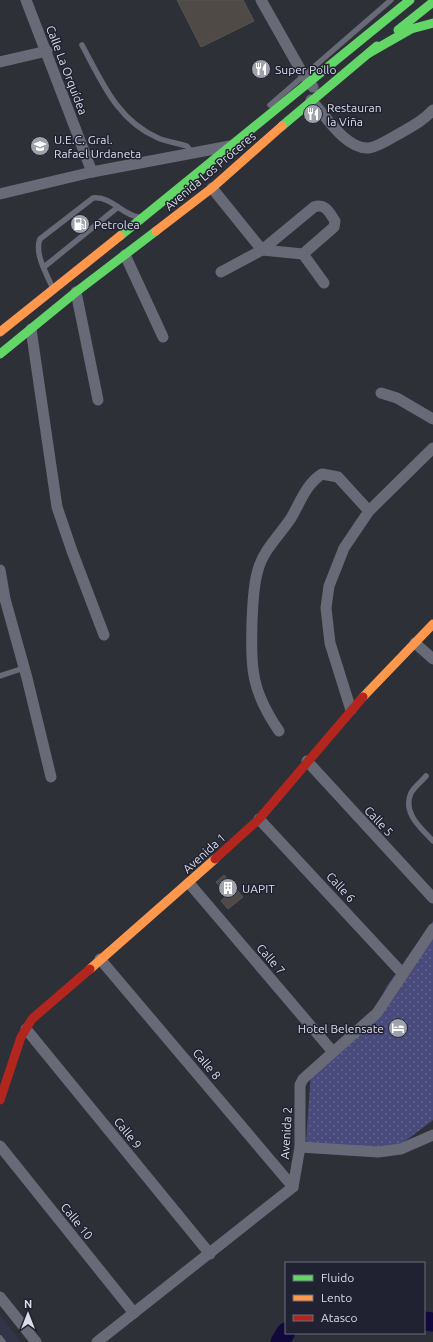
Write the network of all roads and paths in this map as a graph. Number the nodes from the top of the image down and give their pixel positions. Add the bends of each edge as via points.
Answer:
1 (26, 0) edge
2 (262, 0) edge
3 (391, 0) edge
4 (410, 0) edge
5 (433, 2) edge
6 (433, 23) edge
7 (82, 45) dead end
8 (47, 51) junction
9 (369, 53) junction
10 (0, 62) edge
11 (307, 79) junction
12 (315, 97) junction
13 (433, 110) edge
14 (232, 146) junction
15 (192, 154) junction
16 (92, 172) junction
17 (212, 188) junction
18 (0, 194) edge
19 (118, 207) junction
20 (143, 218) junction
21 (262, 250) junction
22 (303, 254) junction
23 (124, 255) junction
24 (44, 267) junction
25 (221, 272) dead end
26 (324, 283) dead end
27 (53, 290) junction
28 (76, 292) junction
29 (31, 329) junction
30 (0, 332) edge
31 (163, 336) dead end
32 (0, 354) edge
33 (381, 393) dead end
34 (98, 400) dead end
35 (433, 419) edge
36 (433, 448) edge
37 (369, 511) junction
38 (0, 570) edge
39 (433, 624) edge
40 (104, 635) dead end
41 (415, 643) junction
42 (433, 659) edge
43 (24, 668) junction
44 (0, 676) edge
45 (351, 710) junction
46 (279, 731) dead end
47 (307, 762) junction
48 (426, 776) dead end
49 (51, 777) dead end
50 (259, 819) junction
51 (433, 841) edge
52 (189, 883) junction
53 (433, 898) edge
54 (433, 929) edge
55 (100, 959) junction
56 (403, 974) junction
57 (26, 1029) junction
58 (333, 1052) junction
59 (0, 1100) edge
60 (433, 1135) edge
61 (0, 1146) edge
62 (300, 1147) junction
63 (293, 1187) junction
64 (210, 1254) junction
65 (0, 1297) edge
66 (134, 1313) junction
67 (0, 1338) edge
68 (3, 1342) edge
69 (36, 1342) edge
70 (97, 1342) edge

1 - 8 street, Calle La Orquídea
2 - 11 street
3 - 11 lane
4 - 11 main road, Avenida Los Próceres
5 - 9 main road, Avenida Los Próceres
6 - 9 main road via 411,29
7 - 15 lane via 114,104 132,123 158,138 187,146
8 - 10 street
8 - 16 street, Calle La Orquídea
9 - 12 main road, Avenida Los Próceres
11 - 12 street
11 - 14 main road, Avenida Los Próceres
12 - 13 street via 343,137 354,145 370,148 423,121
12 - 17 main road, Avenida Los Próceres
14 - 15 street
14 - 20 main road, Avenida Los Próceres
15 - 16 street
16 - 18 street
17 - 21 street
17 - 23 main road, Avenida Los Próceres
19 - 20 lane via 133,216
19 - 24 lane
19 - 24 lane via 102,197 93,198 40,239 38,245
20 - 27 main road, Avenida Los Próceres
21 - 22 street
21 - 22 street via 320,204 335,221 334,227
21 - 25 street
22 - 26 street
23 - 28 main road, Avenida Los Próceres
23 - 31 street
24 - 27 lane
27 - 30 main road, Avenida Los Próceres
28 - 29 main road, Avenida Los Próceres
28 - 34 street
29 - 32 main road, Avenida Los Próceres
29 - 40 street via 57,507
33 - 35 street via 397,398
36 - 37 street
37 - 45 street via 344,548 329,586 326,608 330,643
37 - 46 street via 338,477 322,474 315,478 307,489 291,519 264,556 258,569 253,600 252,672 265,711
38 - 43 street via 5,599
39 - 41 main road, Avenida 1
41 - 42 street
41 - 45 main road, Avenida 1
43 - 44 lane
43 - 49 street
45 - 47 main road, Avenida 1
47 - 50 main road, Avenida 1
47 - 53 street, Calle 5
48 - 51 lane via 412,792 409,808 413,819
50 - 52 main road, Avenida 1
50 - 56 street, Calle 6
52 - 55 main road, Avenida 1
52 - 58 street, Calle 7
54 - 56 street, Avenida 2
55 - 57 main road, Avenida 1 via 32,1019
55 - 63 street, Calle 8
56 - 58 street, Avenida 2 via 377,1012
57 - 59 main road, Avenida 1
57 - 64 street, Calle 9
58 - 62 street, Avenida 2 via 308,1073 300,1085
60 - 62 street via 401,1149 378,1152
61 - 66 street, Calle 10
62 - 63 street, Avenida 2
63 - 64 street
64 - 66 street
65 - 69 street
66 - 70 street
67 - 68 lane

